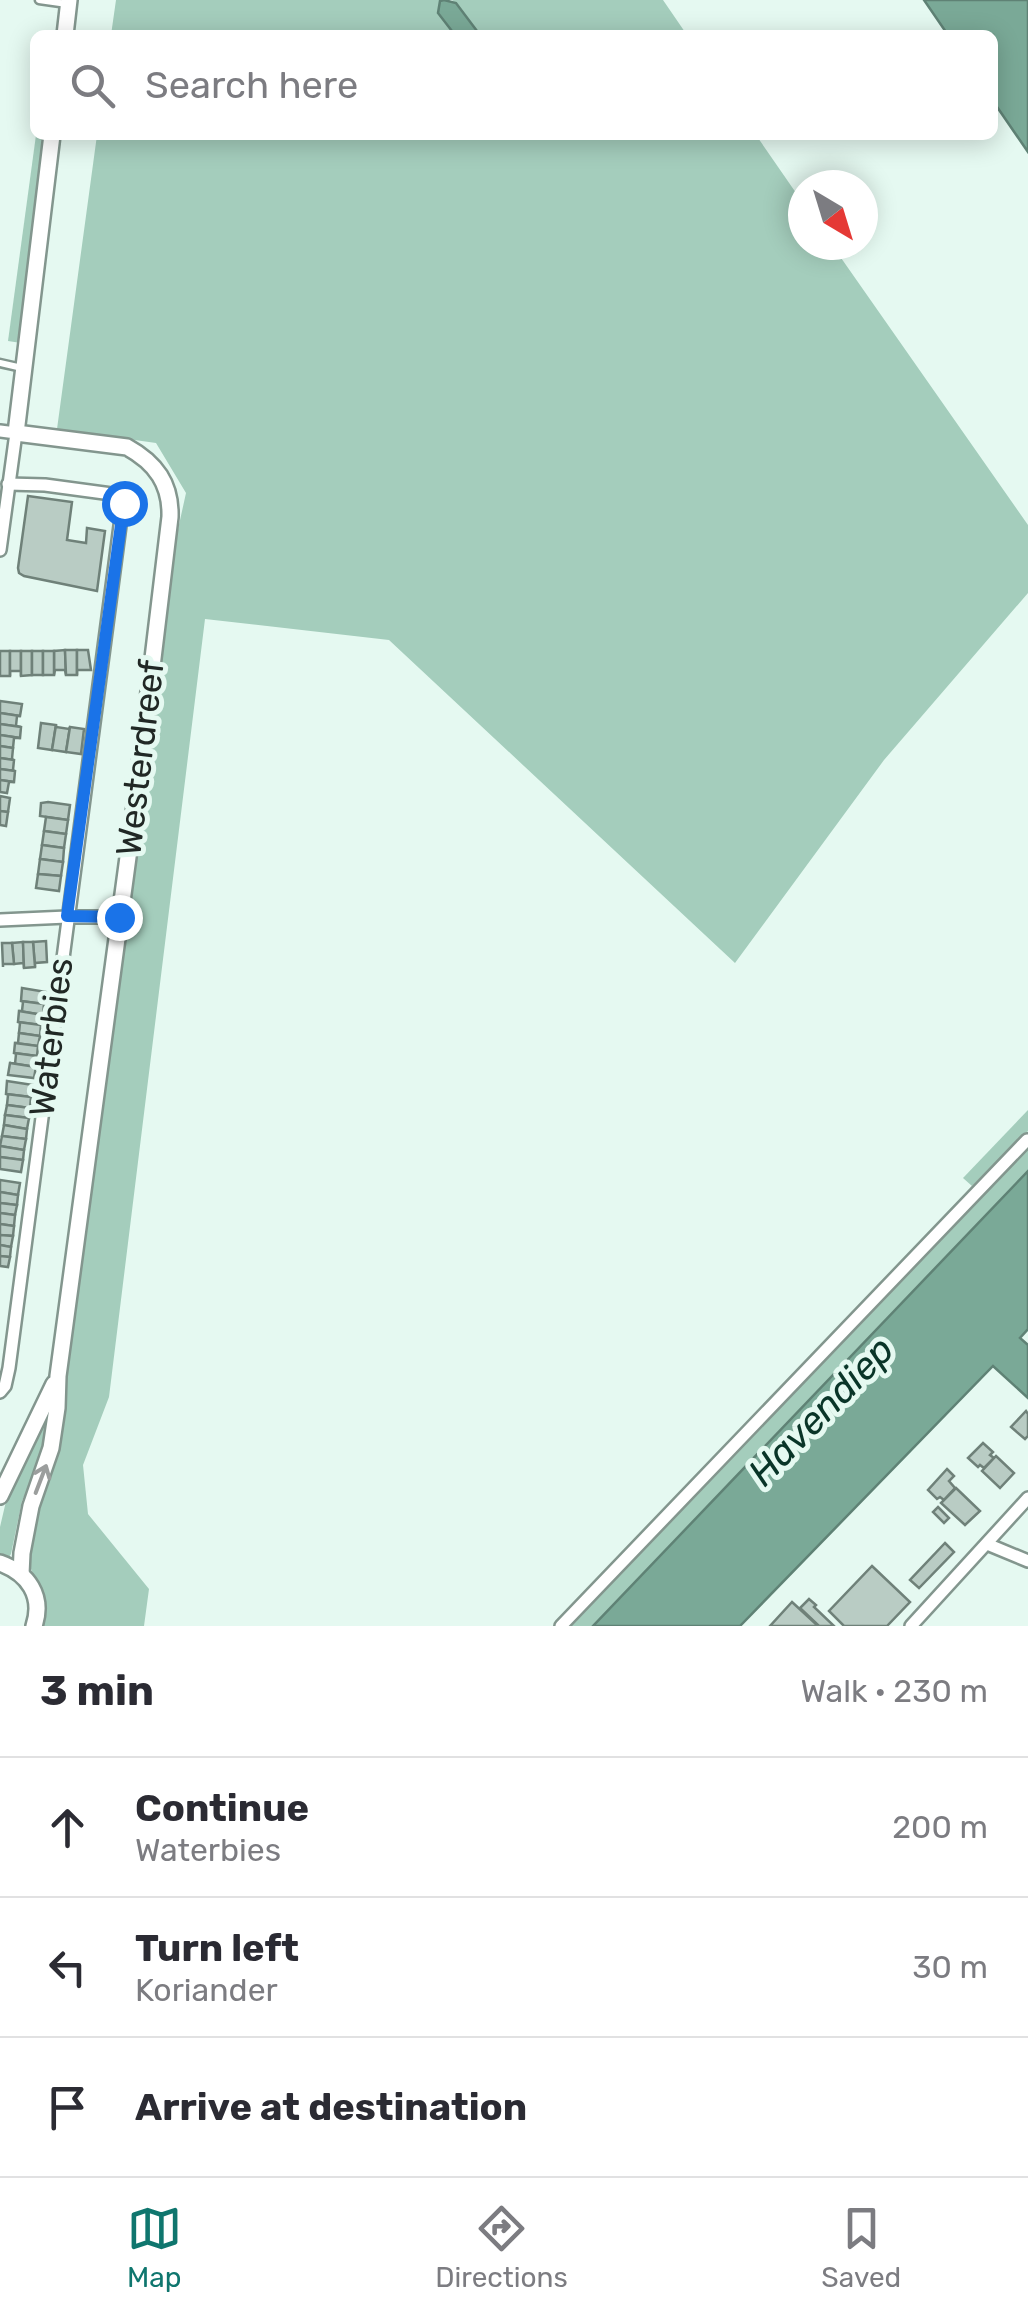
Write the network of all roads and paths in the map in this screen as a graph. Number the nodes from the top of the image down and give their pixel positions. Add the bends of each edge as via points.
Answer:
1 (39, 0) edge
2 (69, 2) edge
3 (66, 30) edge
4 (51, 140) edge
5 (0, 363) edge
6 (23, 368) junction
7 (8, 432) edge
8 (8, 484) junction
9 (0, 550) edge
10 (67, 916) junction
11 (119, 917) junction
12 (0, 920) edge
13 (1027, 1140) edge
14 (58, 1376) junction
15 (0, 1392) edge
16 (0, 1496) edge
17 (1028, 1498) edge
18 (987, 1544) junction
19 (1028, 1561) edge
20 (0, 1563) edge
21 (0, 1574) edge
22 (21, 1574) junction
23 (22, 1626) edge
24 (34, 1626) edge
25 (561, 1626) edge
26 (912, 1626) edge

1 - 2 lane
2 - 3 street
4 - 6 street
5 - 6 lane
6 - 7 street
7 - 8 street
7 - 11 street, Westerdreef via 127,448 152,464 170,496
8 - 9 street
8 - 10 street, Waterbies via 119,495 124,503
10 - 11 street
10 - 12 street
10 - 15 street, Waterbies via 9,1368
11 - 14 street, Westerdreef
13 - 25 street
14 - 16 street, Westerdreef
22 -> 14 street, Westerdreef via 31,1506 51,1448
17 - 18 street
18 - 19 street
18 - 26 street
20 - 22 street
21 - 23 street via 25,1594
22 - 24 street via 37,1599

